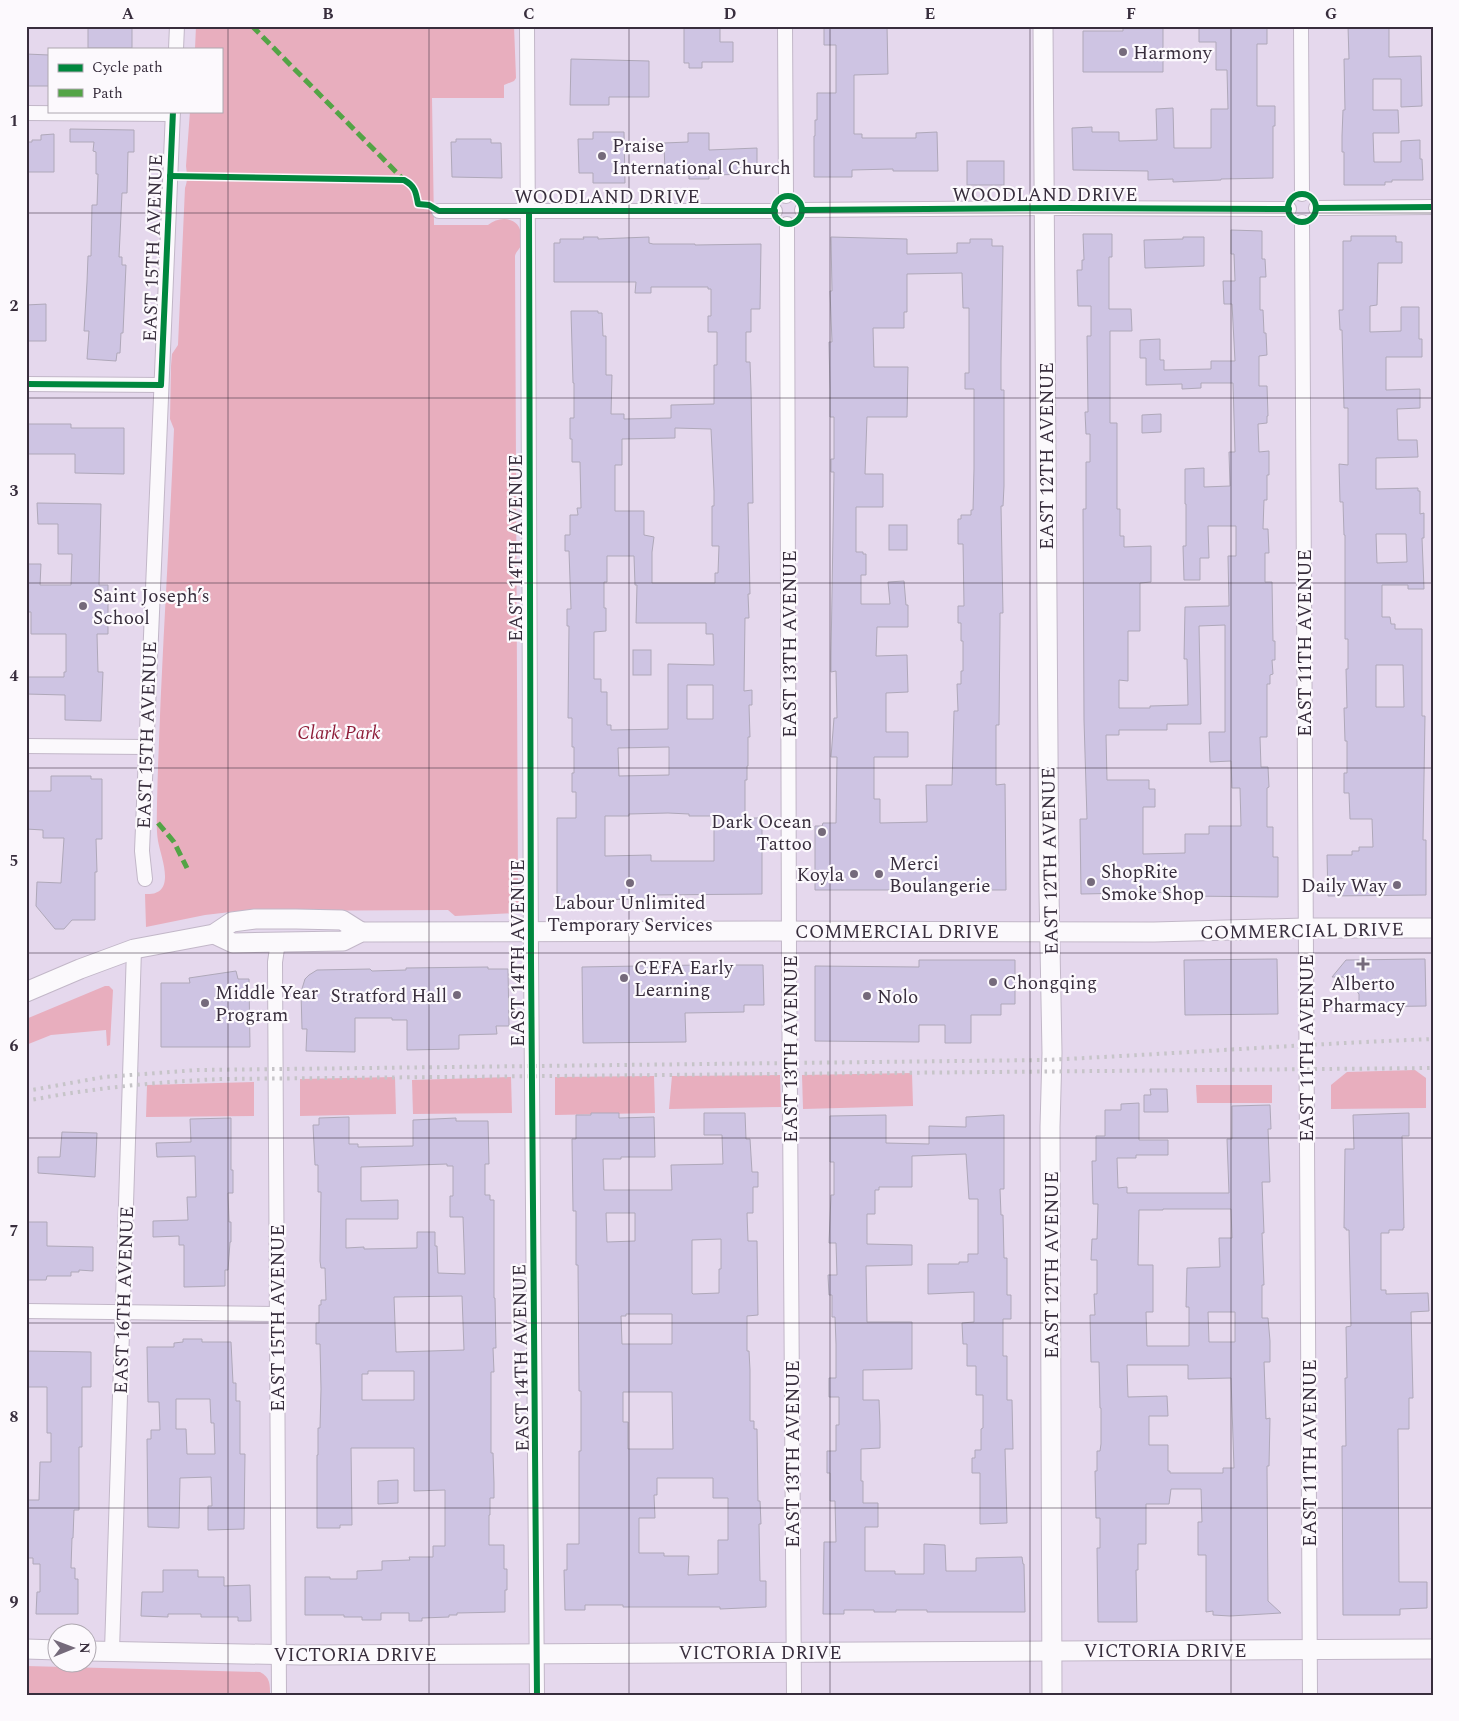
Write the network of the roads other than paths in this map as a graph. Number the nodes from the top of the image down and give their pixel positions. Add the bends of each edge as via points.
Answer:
1 (177, 26) edge
2 (527, 26) edge
3 (785, 26) edge
4 (1043, 26) edge
5 (1301, 26) edge
6 (176, 48) edge
7 (173, 112) edge
8 (26, 113) edge
9 (1302, 194) junction
10 (786, 196) junction
11 (1433, 207) edge
12 (1045, 208) junction
13 (1288, 208) junction
14 (1316, 208) junction
15 (802, 210) junction
16 (439, 211) dead end
17 (529, 211) junction
18 (775, 211) junction
19 (1302, 222) junction
20 (787, 224) junction
21 (26, 384) edge
22 (161, 385) junction
23 (26, 746) edge
24 (146, 746) junction
25 (145, 879) dead end
26 (1305, 928) junction
27 (1433, 928) edge
28 (790, 931) junction
29 (361, 932) junction
30 (531, 932) junction
31 (1050, 932) junction
32 (214, 934) junction
33 (278, 942) junction
34 (134, 949) junction
35 (26, 992) edge
36 (26, 1311) edge
37 (122, 1312) junction
38 (277, 1314) junction
39 (26, 1649) edge
40 (1433, 1649) edge
41 (48, 1650) edge
42 (1052, 1650) junction
43 (1309, 1650) junction
44 (98, 1651) edge
45 (112, 1652) junction
46 (794, 1652) junction
47 (537, 1653) junction
48 (278, 1654) junction
49 (279, 1695) edge
50 (537, 1695) edge
51 (794, 1695) edge
52 (1052, 1695) edge
53 (1310, 1695) edge

1 - 6 street
2 - 17 street, EAST 14TH AVENUE
3 - 10 street
4 - 12 street, EAST 12TH AVENUE
5 - 9 street
7 - 8 street
7 - 22 street, EAST 15TH AVENUE
9 - 13 street via 1292,199
9 - 14 street via 1312,198
10 - 15 street via 798,200
10 - 18 street via 778,201
11 - 14 street
12 - 13 street, WOODLAND DRIVE
12 - 15 street, WOODLAND DRIVE
12 - 31 street, EAST 12TH AVENUE
13 - 19 street via 1293,218
14 - 19 street via 1312,218
15 - 20 street via 798,220
16 - 17 street, WOODLAND DRIVE
17 - 18 street, WOODLAND DRIVE
17 - 30 street, EAST 14TH AVENUE
18 - 20 street via 778,220
19 - 26 street, EAST 11TH AVENUE
20 - 28 street, EAST 13TH AVENUE
21 - 22 street
22 - 24 street, EAST 15TH AVENUE
23 - 24 street
24 - 25 street, EAST 15TH AVENUE via 142,851
26 - 27 street, COMMERCIAL DRIVE
26 - 31 street, COMMERCIAL DRIVE
26 - 43 street, EAST 11TH AVENUE
28 - 30 street, COMMERCIAL DRIVE
28 - 31 street, COMMERCIAL DRIVE
28 - 46 street, EAST 13TH AVENUE
29 - 30 street, COMMERCIAL DRIVE
29 - 32 street, COMMERCIAL DRIVE via 342,920 256,919 232,922
29 - 33 street, COMMERCIAL DRIVE via 343,941
30 - 47 street, EAST 14TH AVENUE
31 - 42 street, EAST 12TH AVENUE
32 - 33 street, COMMERCIAL DRIVE via 233,942
32 - 34 street, COMMERCIAL DRIVE
33 - 38 street, EAST 15TH AVENUE via 275,962
34 - 35 street, COMMERCIAL DRIVE
34 - 37 street, EAST 16TH AVENUE
36 - 37 street
37 - 38 street
37 - 45 street, EAST 16TH AVENUE
38 - 48 street, EAST 15TH AVENUE
39 - 41 street
40 - 43 street, VICTORIA DRIVE
42 - 43 street, VICTORIA DRIVE
42 - 46 street, VICTORIA DRIVE
42 - 52 street, EAST 12TH AVENUE
43 - 53 street, EAST 11TH AVENUE
44 - 45 street, VICTORIA DRIVE
45 - 48 street, VICTORIA DRIVE
46 - 47 street, VICTORIA DRIVE
46 - 51 street, EAST 13TH AVENUE
47 - 48 street, VICTORIA DRIVE
47 - 50 street, EAST 14TH AVENUE
48 - 49 street, EAST 15TH AVENUE

